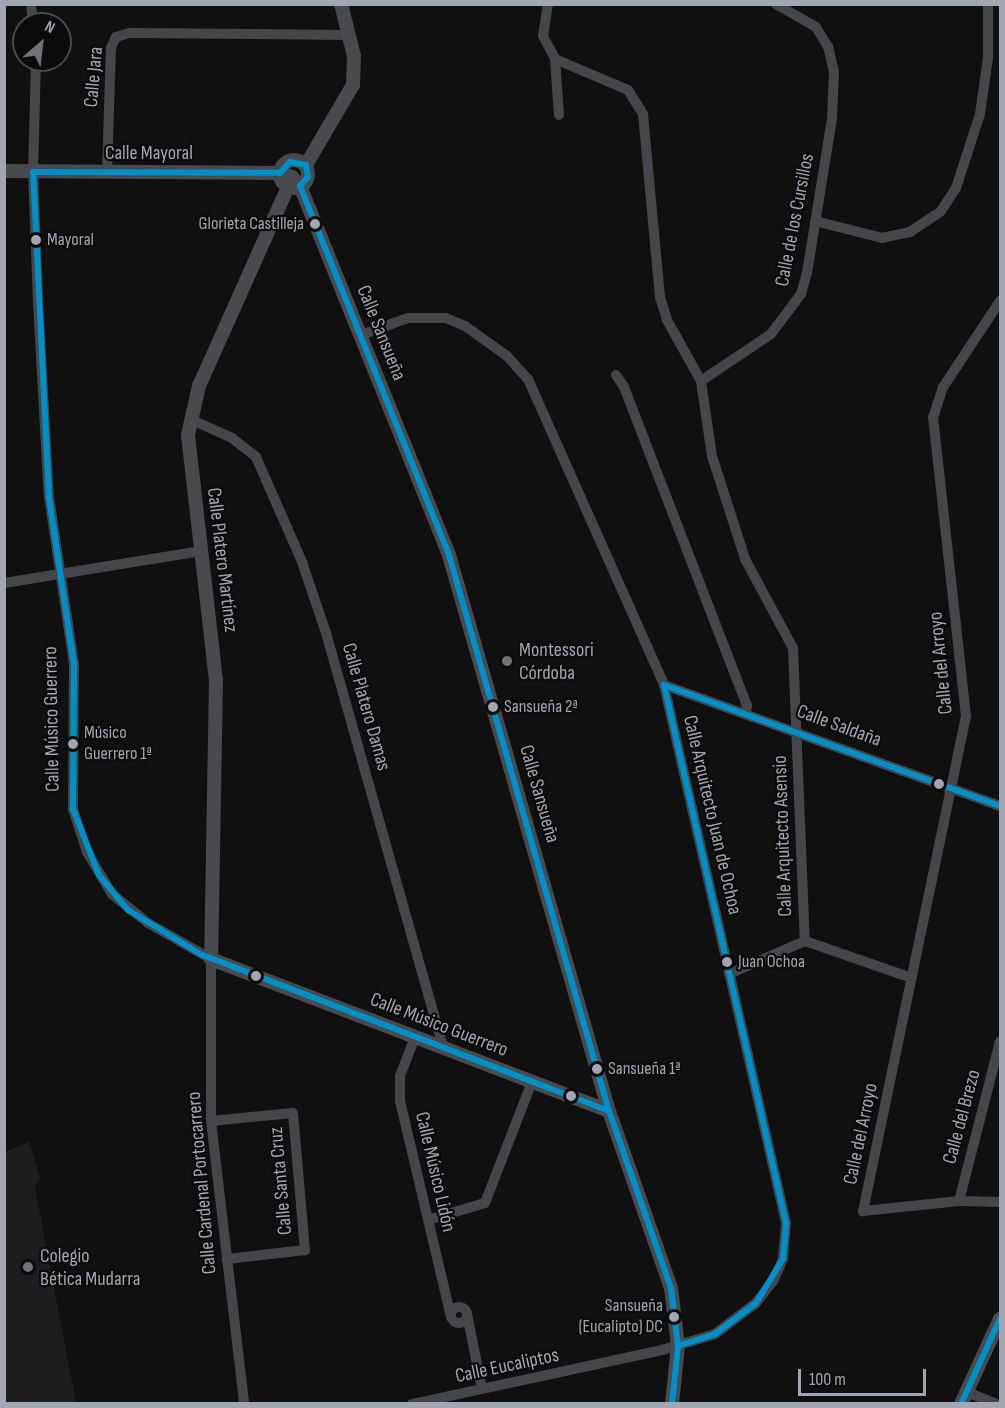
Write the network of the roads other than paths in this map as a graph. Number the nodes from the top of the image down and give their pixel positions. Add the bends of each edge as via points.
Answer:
1 (341, 4) edge
2 (548, 4) edge
3 (777, 4) edge
4 (988, 4) edge
5 (349, 35) junction
6 (555, 58) junction
7 (36, 72) edge
8 (558, 115) dead end
9 (306, 165) junction
10 (4, 171) edge
11 (33, 172) junction
12 (107, 173) junction
13 (290, 181) junction
14 (815, 221) junction
15 (1000, 301) edge
16 (361, 335) junction
17 (616, 375) dead end
18 (701, 381) junction
19 (190, 419) junction
20 (201, 551) junction
21 (60, 574) junction
22 (4, 584) edge
23 (664, 685) junction
24 (746, 712) junction
25 (797, 730) junction
26 (952, 786) junction
27 (1000, 806) edge
28 (805, 941) junction
29 (211, 959) junction
30 (729, 974) junction
31 (912, 978) junction
32 (415, 1037) junction
33 (1000, 1041) edge
34 (443, 1047) junction
35 (532, 1082) junction
36 (609, 1111) junction
37 (211, 1122) junction
38 (959, 1202) junction
39 (1000, 1202) edge
40 (428, 1220) junction
41 (227, 1258) junction
42 (1000, 1319) edge
43 (678, 1346) junction
44 (482, 1389) junction
45 (964, 1398) edge
46 (439, 1401) edge
47 (244, 1404) edge
48 (412, 1404) edge
49 (672, 1404) edge
50 (996, 1404) edge

1 - 5 street
2 - 6 street via 543,36
3 - 14 street, Calle de los Cursillos via 816,27 832,58 833,109
4 - 14 street via 988,57 980,114 963,168 941,211 910,232 882,238
5 - 9 street via 353,84
5 - 12 street, Calle Jara via 129,33 116,38 111,48
6 - 8 street
6 - 18 street via 567,66 617,82 638,101 643,114 660,297 667,320
7 - 11 street, Calle Músico Guerrero
9 - 13 street, Calle Platero Martínez via 308,177
9 - 13 street, Calle Mayoral via 290,162
10 - 11 street, Calle Mayoral
11 - 12 street, Calle Mayoral
11 - 21 street, Calle Músico Guerrero via 49,497
12 - 13 street, Calle Mayoral
13 - 16 street, Calle Sansueña
13 - 19 street, Calle Platero Martínez via 199,386
14 - 18 street, Calle de los Cursillos via 804,284 792,309 765,339
15 - 26 street, Calle del Arroyo via 943,387 933,417 966,706
16 - 23 street, Calle Arquitecto Juan de Ochoa via 408,318 438,316 465,326 523,372
16 - 36 street, Calle Sansueña via 449,555
17 - 24 street via 747,705
18 - 25 street via 704,418 725,505 745,559 793,648
19 - 20 street, Calle Platero Martínez via 189,448
19 - 34 street, Calle Platero Damas via 232,438 256,458 302,562 326,633
20 - 21 street
20 - 29 street, Calle Platero Martínez via 216,680
21 - 22 street
21 - 29 street, Calle Músico Guerrero via 74,665 74,809 87,852 112,894 128,910
23 - 24 street, Calle Saldaña
23 - 30 street, Calle Arquitecto Juan de Ochoa
24 - 25 street, Calle Saldaña
25 - 26 street, Calle Saldaña
25 - 28 street, Calle Arquitecto Asensio
26 - 27 street, Calle Saldaña
26 - 31 street, Calle del Arroyo
28 - 30 street
28 - 31 street
29 - 32 street, Calle Músico Guerrero
29 - 37 street, Calle Cardenal Portocarrero
30 - 43 street, Calle Arquitecto Juan de Ochoa via 785,1207 785,1248 778,1272 756,1303 715,1334
31 - 38 street, Calle del Arroyo via 863,1211
32 - 34 street, Calle Músico Guerrero
32 - 40 street, Calle Músico Lidón via 400,1077 400,1101
33 - 38 street, Calle del Brezo
34 - 35 street, Calle Músico Guerrero
35 - 36 street, Calle Músico Guerrero
35 - 40 street via 485,1203
36 - 43 street, Calle Sansueña via 671,1288
37 - 41 street, Calle Cardenal Portocarrero
37 - 41 street, Calle Santa Cruz via 293,1113 305,1250
38 - 39 street
40 - 44 street, Calle Músico Lidón via 451,1317 457,1307 466,1314
41 - 47 street, Calle Cardenal Portocarrero
42 - 45 street
43 - 44 street, Calle Eucaliptos
43 - 49 street, Calle Sansueña
44 - 46 street, Calle Eucaliptos
45 - 50 street
46 - 48 street, Calle Eucaliptos

